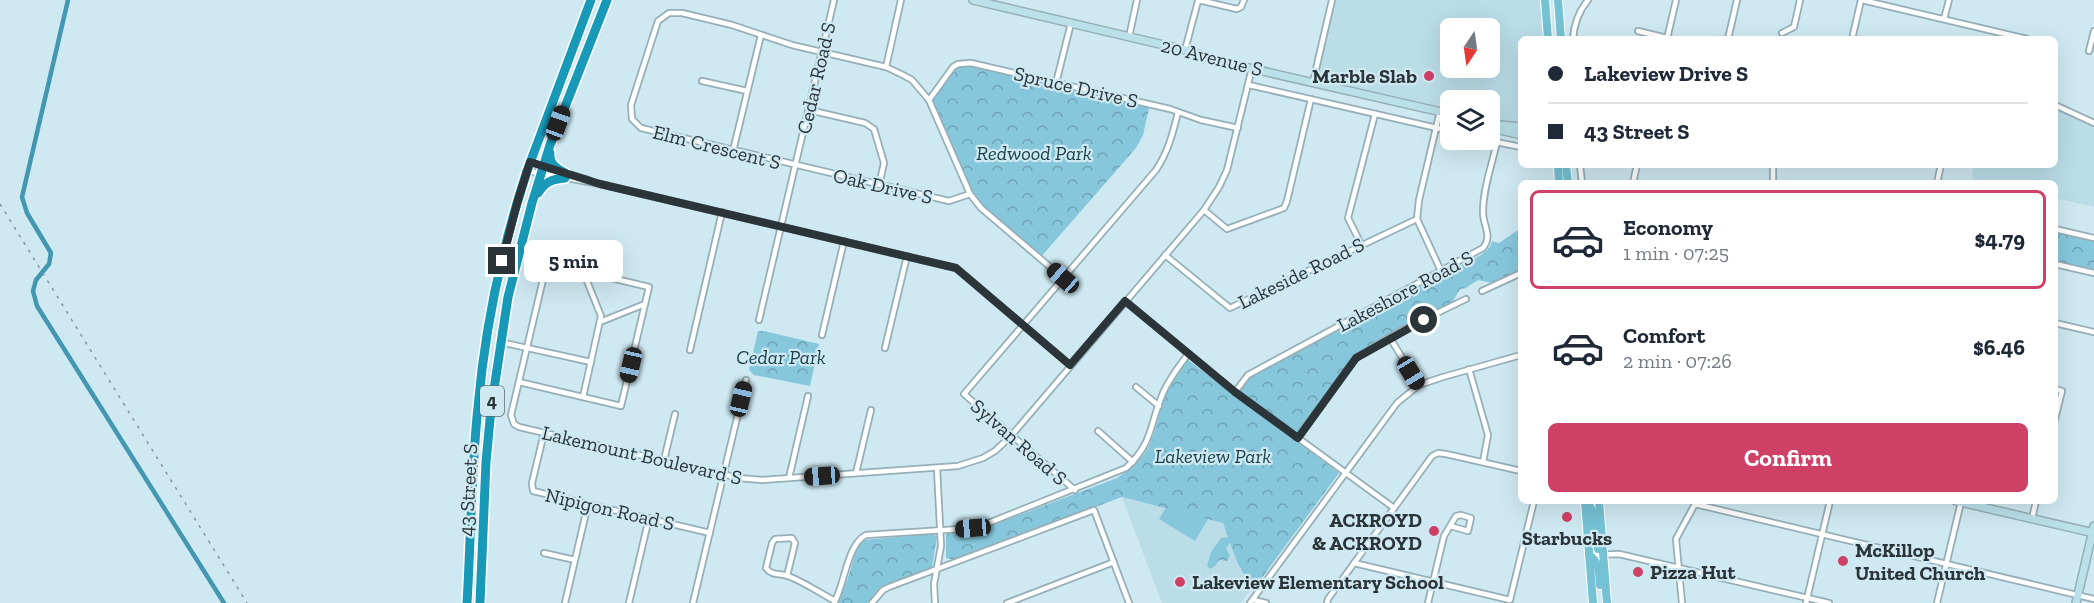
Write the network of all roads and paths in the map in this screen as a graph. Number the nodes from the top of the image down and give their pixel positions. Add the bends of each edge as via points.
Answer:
1 (591, 0) edge
2 (607, 0) edge
3 (834, 0) edge
4 (901, 0) edge
5 (973, 0) edge
6 (1137, 0) edge
7 (1244, 0) edge
8 (1332, 0) edge
9 (1545, 0) edge
10 (1558, 0) edge
11 (1588, 0) edge
12 (1676, 0) edge
13 (1737, 0) edge
14 (1800, 0) edge
15 (1862, 0) edge
16 (1949, 0) edge
17 (1004, 4) edge
18 (1944, 19) junction
19 (1071, 23) junction
20 (1638, 31) dead end
21 (2094, 31) edge
22 (1782, 33) dead end
23 (761, 35) junction
24 (1548, 36) edge
25 (1561, 36) edge
26 (1573, 36) edge
27 (1656, 36) edge
28 (1668, 36) edge
29 (1729, 36) edge
30 (1853, 36) edge
31 (2015, 36) edge
32 (1129, 37) junction
33 (1185, 50) junction
34 (2089, 51) dead end
35 (823, 52) junction
36 (886, 67) junction
37 (1252, 68) junction
38 (702, 81) dead end
39 (1313, 82) junction
40 (1056, 83) junction
41 (1249, 85) junction
42 (747, 91) junction
43 (929, 99) junction
44 (1311, 99) junction
45 (2058, 106) edge
46 (809, 110) junction
47 (1440, 111) joint
48 (1178, 112) junction
49 (1375, 114) junction
50 (2094, 123) edge
51 (1500, 124) edge
52 (1518, 127) edge
53 (1238, 128) junction
54 (1436, 128) junction
55 (1440, 129) edge
56 (1500, 130) edge
57 (1518, 134) edge
58 (1500, 143) edge
59 (550, 145) junction
60 (1518, 146) edge
61 (1495, 150) edge
62 (733, 151) junction
63 (529, 166) junction
64 (795, 166) junction
65 (543, 170) junction
66 (565, 176) junction
67 (879, 185) junction
68 (970, 194) junction
69 (532, 203) junction
70 (1204, 210) junction
71 (722, 212) junction
72 (1417, 219) junction
73 (782, 226) junction
74 (2058, 230) edge
75 (2094, 238) edge
76 (844, 241) junction
77 (1361, 244) junction
78 (1165, 255) junction
79 (907, 256) junction
80 (2058, 265) edge
81 (583, 271) junction
82 (1441, 271) junction
83 (2094, 273) edge
84 (1518, 274) edge
85 (1063, 278) junction
86 (1482, 291) dead end
87 (1466, 299) dead end
88 (1125, 301) junction
89 (645, 304) junction
90 (759, 320) dead end
91 (600, 322) junction
92 (2058, 323) edge
93 (1023, 325) junction
94 (2094, 332) edge
95 (822, 335) dead end
96 (1390, 338) junction
97 (500, 342) junction
98 (527, 348) junction
99 (885, 348) dead end
100 (690, 350) dead end
101 (1188, 354) junction
102 (1518, 356) edge
103 (591, 362) junction
104 (1070, 365) junction
105 (1469, 369) junction
106 (746, 380) dead end
107 (519, 382) junction
108 (1419, 385) junction
109 (1136, 387) dead end
110 (2058, 390) edge
111 (1235, 392) junction
112 (808, 396) dead end
113 (583, 397) junction
114 (1159, 406) junction
115 (2058, 407) edge
116 (871, 410) dead end
117 (675, 414) dead end
118 (1098, 431) dead end
119 (544, 433) junction
120 (1011, 436) junction
121 (1298, 438) junction
122 (664, 460) junction
123 (1133, 462) junction
124 (1483, 462) junction
125 (938, 468) junction
126 (1518, 470) edge
127 (1345, 472) junction
128 (856, 473) junction
129 (724, 474) junction
130 (789, 478) junction
131 (1075, 490) junction
132 (588, 504) junction
133 (1533, 504) edge
134 (1586, 504) edge
135 (1588, 504) edge
136 (1599, 504) edge
137 (1829, 504) edge
138 (1959, 504) edge
139 (1968, 504) edge
140 (2035, 504) edge
141 (1394, 508) junction
142 (649, 518) junction
143 (2032, 519) junction
144 (1450, 526) junction
145 (941, 531) junction
146 (2094, 531) edge
147 (710, 534) junction
148 (1822, 535) junction
149 (544, 553) dead end
150 (1589, 555) junction
151 (1603, 555) junction
152 (575, 560) junction
153 (1114, 562) junction
154 (1354, 563) junction
155 (1946, 564) junction
156 (1679, 568) junction
157 (937, 570) junction
158 (787, 576) junction
159 (1433, 582) junction
160 (2077, 599) edge
161 (2094, 599) edge
162 (1806, 600) edge
163 (1252, 601) edge
164 (834, 602) edge
165 (466, 603) edge
166 (480, 603) edge
167 (565, 603) edge
168 (628, 603) edge
169 (693, 603) edge
170 (872, 603) edge
171 (935, 603) edge
172 (1007, 603) edge
173 (1129, 603) edge
174 (1266, 603) edge
175 (1327, 603) edge
176 (1428, 603) edge
177 (1593, 603) edge
178 (1605, 603) edge
179 (1682, 603) edge
180 (1828, 603) edge
181 (1937, 603) edge

1 - 63 highway, 43 Street S / 4
2 - 59 highway, 43 Street S / 4
3 - 35 street, Cedar Road S
4 - 36 street
5 - 17 street, 20 Avenue S
6 - 32 street
7 - 33 street via 1237,9 1198,1
8 - 39 street
9 - 24 main road
10 - 25 main road
11 - 26 street via 1578,15
12 - 28 street
13 - 29 street
14 - 22 street via 1794,27
15 - 18 street
15 - 30 street
16 - 18 street
17 - 19 street, 20 Avenue S
18 - 31 street
19 - 32 street, 20 Avenue S
19 - 40 street
20 - 27 street
21 - 34 street
23 - 35 street, Elm Crescent S
23 - 42 street
23 - 62 street, Elm Crescent S via 682,13 663,16 655,27 631,105 632,119 641,128
32 - 33 street, 20 Avenue S
33 - 37 street, 20 Avenue S
35 - 36 street, Elm Crescent S
35 - 46 street, Cedar Road S
36 - 43 street, Elm Crescent S via 912,80
37 - 39 street, 20 Avenue S
37 - 41 street, Lakemount Boulevard S
38 - 42 street
39 - 47 street, 20 Avenue S
40 - 43 street, Spruce Drive S via 965,63 953,67
40 - 48 street, Spruce Drive S
41 - 44 street, 20 Avenue S
41 - 53 street, Lakemount Boulevard S
42 - 62 street
43 - 68 street
44 - 49 street, 20 Avenue S
44 - 70 street via 1284,208 1227,229
45 - 50 street
46 - 64 street, Cedar Road S
46 - 67 street via 865,123 874,129 884,163
47 - 54 street
48 - 53 street, Spruce Drive S
48 - 85 street via 1168,149 1156,170
49 - 54 street, 20 Avenue S
49 - 77 street via 1348,218
51 - 52 street
53 - 70 street, Lakemount Boulevard S via 1227,170
54 - 55 street, 20 Avenue S
54 - 72 street
56 - 57 street
58 - 60 street
59 - 65 highway, 43 Street S / 4
59 - 66 highway via 551,162
61 - 82 street, Lakeshore Road S via 1484,202 1483,217 1489,235 1486,246
62 - 64 street, Elm Crescent S
63 - 65 street
63 - 65 street
63 - 165 highway, 43 Street S / 4 via 506,246 487,340 473,460
64 - 67 street, Oak Drive S
64 - 73 street, Cedar Road S
65 - 66 street
65 - 69 highway, 43 Street S / 4
66 - 69 highway via 547,183
66 - 71 street
67 - 68 street, Oak Drive S via 949,201
68 - 85 street via 981,208
69 - 97 highway, 43 Street S / 4
70 - 78 street, Lakemount Boulevard S
71 - 73 street
71 - 100 street
72 - 77 street, Lakeside Road S
72 - 82 street
73 - 76 street
73 - 90 street, Cedar Road S
74 - 75 street
76 - 79 street
76 - 95 street
77 - 78 street, Lakeside Road S via 1230,308
78 - 88 street, Lakemount Boulevard S
79 - 93 street via 956,268
79 - 99 street
80 - 83 street
81 - 89 street via 649,287
81 - 91 street
81 - 98 street, Lakemount Boulevard S via 549,265
82 - 111 street, Lakeshore Road S via 1248,375
84 - 86 street
85 - 93 street
87 - 96 street
88 - 101 street
88 - 104 street, Lakemount Boulevard S
89 - 91 street
89 - 113 street via 621,406
91 - 103 street
92 - 94 street
93 - 104 street
93 - 120 street, Sylvan Road S via 964,394
96 - 108 street
96 - 121 street via 1356,358
97 - 98 street
97 - 166 highway, 43 Street S / 4 via 486,462
98 - 103 street
98 - 107 street, Lakemount Boulevard S
101 - 111 street
101 - 114 street via 1167,385
102 - 105 street
103 - 113 street
104 - 120 street, Lakemount Boulevard S
105 - 108 street
105 - 124 street via 1488,435
106 - 129 street
107 - 113 street
107 - 119 street, Lakemount Boulevard S via 511,419 519,427
108 - 127 street via 1397,403
109 - 114 street
110 - 115 street via 2062,391
111 - 121 street
112 - 130 street
114 - 123 street via 1148,442
116 - 128 street
117 - 122 street
118 - 123 street
119 - 122 street, Lakemount Boulevard S
119 - 132 street, Nipigon Road S via 531,488
120 - 125 street, Lakemount Boulevard S via 995,451 970,464
120 - 131 street, Sylvan Road S
121 - 127 street
122 - 129 street, Lakemount Boulevard S
123 - 131 street via 1118,473
124 - 126 street
124 - 141 street via 1438,453 1432,456
125 - 128 street, Lakemount Boulevard S
125 - 145 street
127 - 141 street
127 - 163 street
128 - 130 street, Lakemount Boulevard S
129 - 130 street, Lakemount Boulevard S via 751,480
129 - 147 street
131 - 145 street via 976,528
132 - 142 street, Nipigon Road S
132 - 152 street
133 - 159 street via 1510,600
134 - 150 main road
135 - 151 main road via 1597,548
136 - 151 main road
137 - 148 street
138 - 155 street
139 - 143 street
140 - 143 street
141 - 154 street
142 - 147 street, Nipigon Road S
142 - 168 street
143 - 146 street
144 - 144 street via 1468,531 1471,518 1459,515
144 - 159 street
145 - 157 street
145 - 164 street via 860,538
146 - 160 street
147 - 169 street
148 - 155 street
148 - 156 street via 1695,504 1676,539
148 - 162 street
149 - 152 street
150 - 151 street
150 - 177 main road
150 - 178 main road via 1598,565
151 - 156 street via 1619,554
151 - 178 main road
152 - 167 street
153 - 157 street via 1094,510
153 - 172 street
153 - 173 street
154 - 159 street
154 - 175 street
155 - 160 street
155 - 181 street
156 - 162 street
156 - 179 street
157 - 170 street via 883,590
157 - 171 street
158 - 158 street via 766,568 772,543 789,537 795,547
158 - 164 street
159 - 176 street
160 - 161 street
162 - 180 street
163 - 174 street

